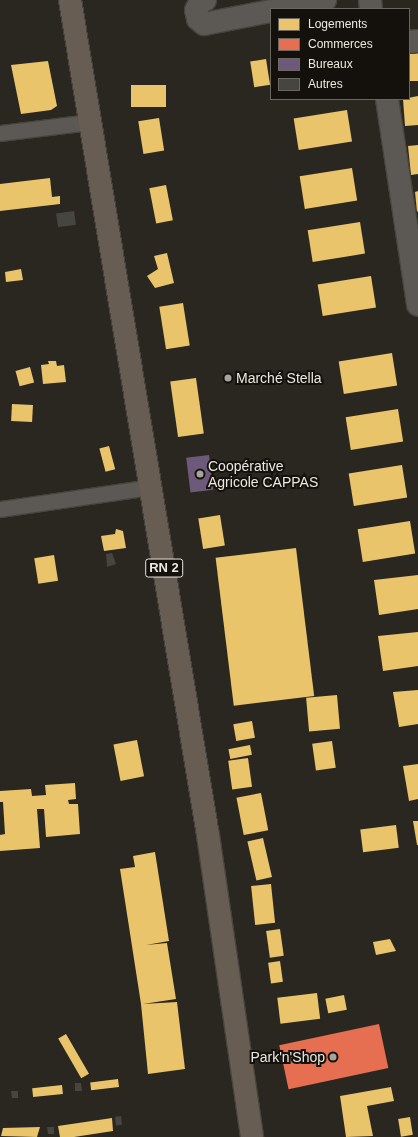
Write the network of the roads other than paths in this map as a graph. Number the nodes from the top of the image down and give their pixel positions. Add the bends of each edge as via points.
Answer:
1 (70, 0) edge
2 (205, 0) edge
3 (325, 0) edge
4 (284, 8) edge
5 (270, 11) edge
6 (387, 100) edge
7 (90, 122) junction
8 (0, 133) edge
9 (418, 305) edge
10 (151, 487) junction
11 (0, 509) edge
12 (252, 1137) edge

1 - 7 highway, RN 2
2 - 5 street via 201,1 196,10 198,19 204,24
3 - 4 street
6 - 9 street
7 - 8 lane
7 - 10 highway, RN 2
10 - 11 lane
10 - 12 highway, RN 2 via 208,835

